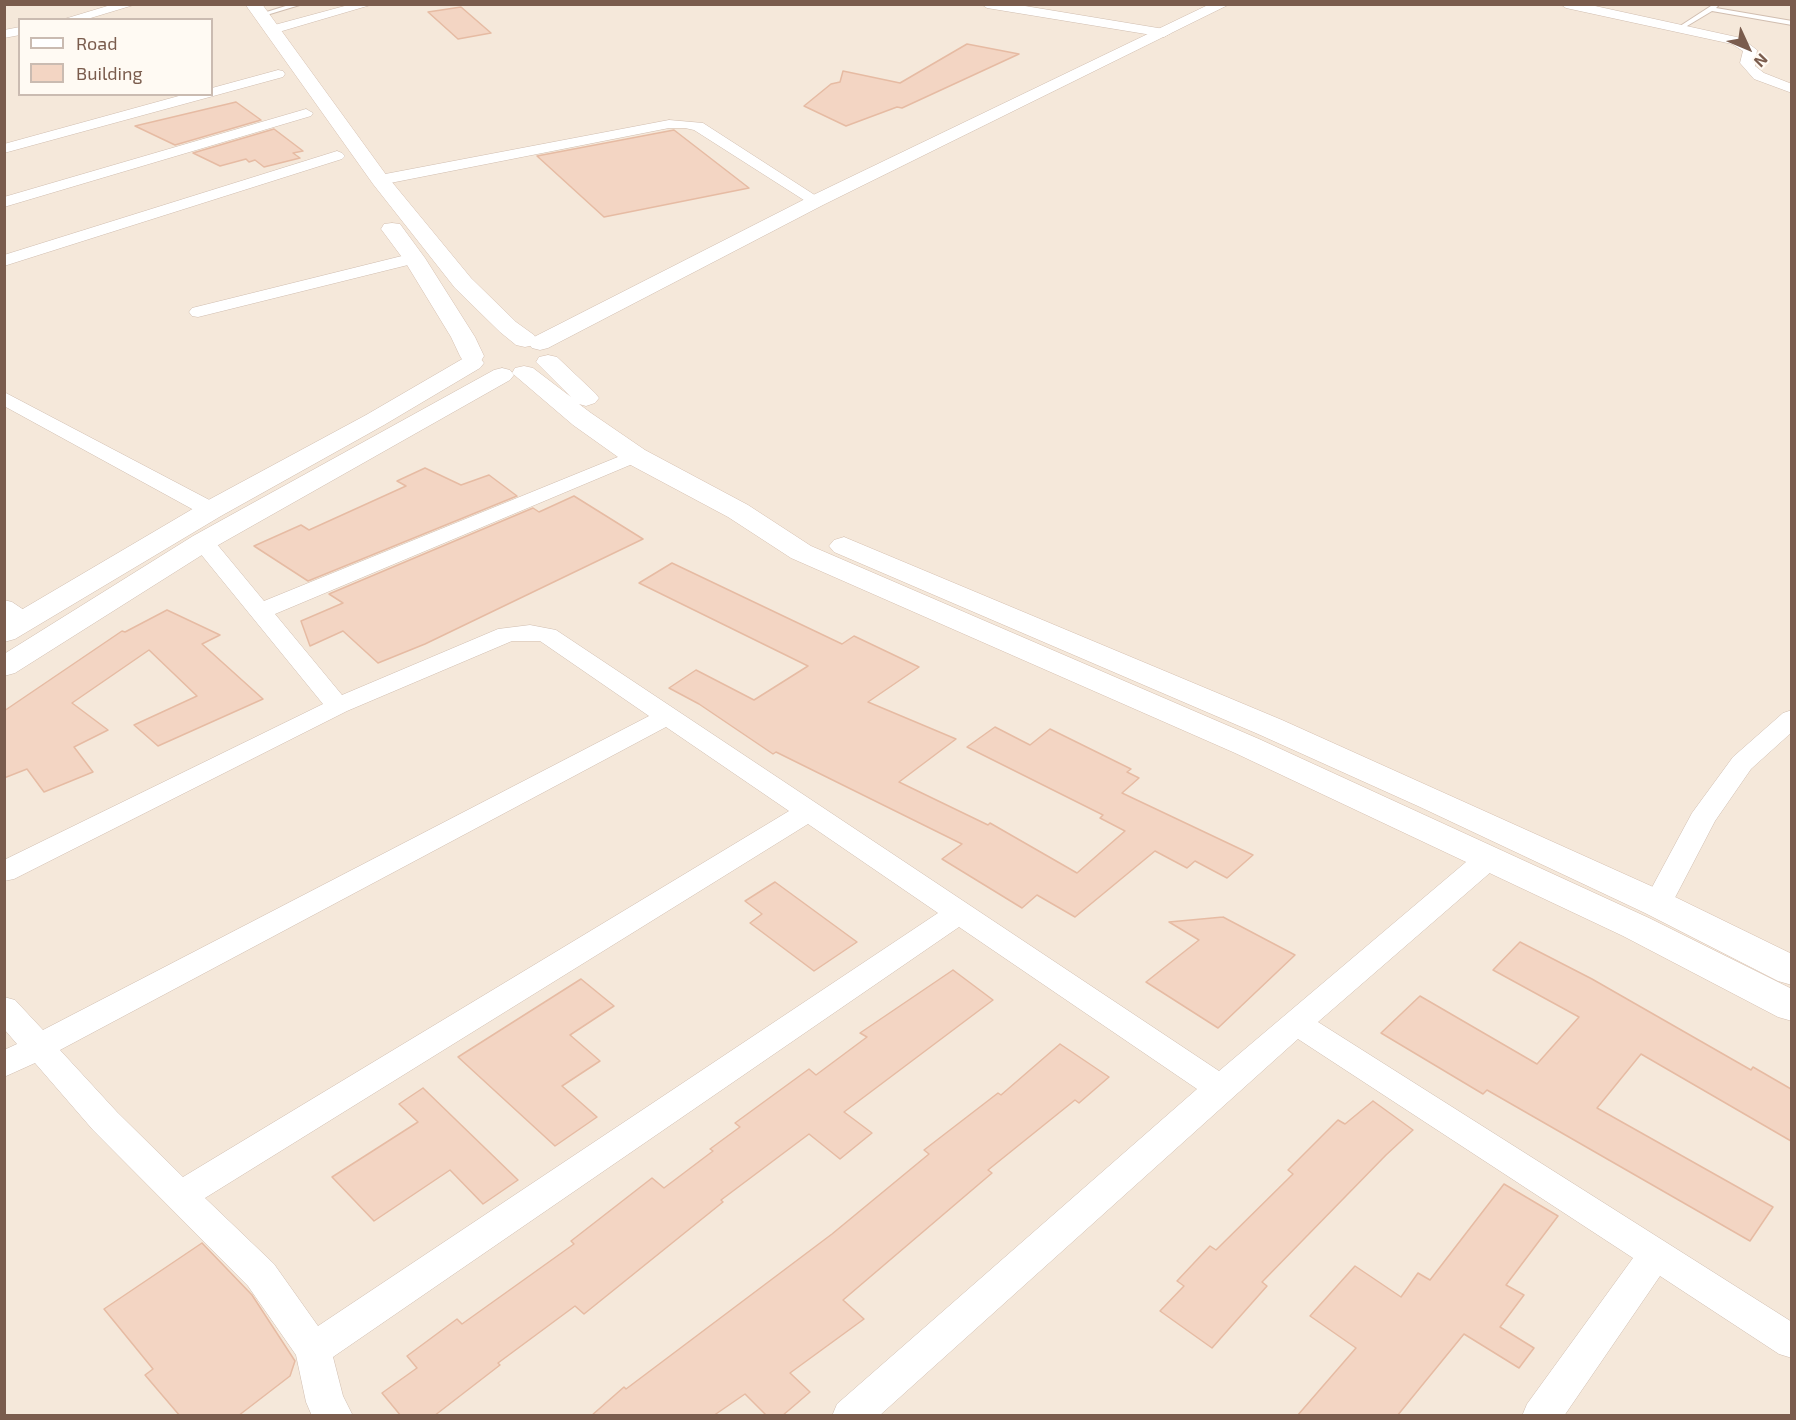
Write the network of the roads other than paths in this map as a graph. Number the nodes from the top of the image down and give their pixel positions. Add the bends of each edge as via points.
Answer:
1 (131, 4) edge
2 (233, 4) edge
3 (300, 4) edge
4 (368, 4) edge
5 (987, 4) edge
6 (1223, 4) edge
7 (1566, 4) edge
8 (1715, 7) edge
9 (262, 17) edge
10 (75, 18) edge
11 (1791, 23) edge
12 (1680, 28) junction
13 (1164, 33) junction
14 (278, 74) junction
15 (1791, 89) edge
16 (213, 92) edge
17 (197, 96) edge
18 (306, 113) junction
19 (4, 149) edge
20 (337, 156) junction
21 (351, 175) dead end
22 (380, 180) junction
23 (816, 201) junction
24 (4, 202) edge
25 (379, 212) dead end
26 (414, 258) junction
27 (4, 261) edge
28 (198, 312) dead end
29 (528, 359) junction
30 (472, 360) junction
31 (4, 398) edge
32 (635, 456) junction
33 (211, 510) junction
34 (203, 542) junction
35 (259, 612) junction
36 (11, 620) edge
37 (4, 667) edge
38 (339, 705) junction
39 (666, 717) junction
40 (1791, 718) edge
41 (810, 810) junction
42 (1489, 858) junction
43 (4, 872) edge
44 (1658, 904) junction
45 (960, 912) junction
46 (1791, 971) edge
47 (1791, 1007) edge
48 (4, 1008) edge
49 (1296, 1023) junction
50 (39, 1047) junction
51 (4, 1065) edge
52 (1220, 1088) junction
53 (180, 1197) junction
54 (1655, 1255) junction
55 (1791, 1342) edge
56 (312, 1350) junction
57 (334, 1416) edge
58 (851, 1416) edge
59 (1541, 1416) edge

1 - 10 street
2 - 14 main road
3 - 9 lane
4 - 9 street
5 - 13 street
6 - 13 street
7 - 12 street
8 - 11 lane
8 - 12 lane
9 - 22 main road
12 - 15 street via 1736,41 1750,50 1747,63 1759,76
13 - 23 street
14 - 16 street
14 - 18 main road
17 - 19 street
18 - 20 main road
18 - 24 street
20 - 21 main road
20 - 27 street
22 - 23 street via 685,123 698,126
22 - 29 main road via 463,283 508,327
23 - 29 street
25 - 26 main road
26 - 28 street
26 - 30 main road via 463,337
29 - 30 main road via 488,374 477,369
29 - 30 main road via 498,342 478,351
29 - 32 main road via 582,419
29 - 34 street
29 - 44 main road via 567,381 607,415 671,459 742,498 821,536 1270,727
30 - 33 street via 375,420
31 - 33 street
32 - 35 street
32 - 42 main road via 738,511 801,552 1248,746
33 - 36 street
34 - 35 street
34 - 37 street
35 - 38 street
38 - 39 street via 507,634 530,632 547,635
38 - 43 street
39 - 41 street
39 - 50 street
40 - 44 street via 1742,763 1701,819
41 - 45 street
41 - 53 street
42 - 47 main road via 1636,927
42 - 49 street
44 - 46 main road
45 - 52 street
45 - 56 street
48 - 50 street
49 - 52 street
49 - 54 street
50 - 51 street
50 - 53 street
52 - 58 street
53 - 56 street via 261,1275
54 - 55 street
54 - 59 street
56 - 57 street via 325,1402

